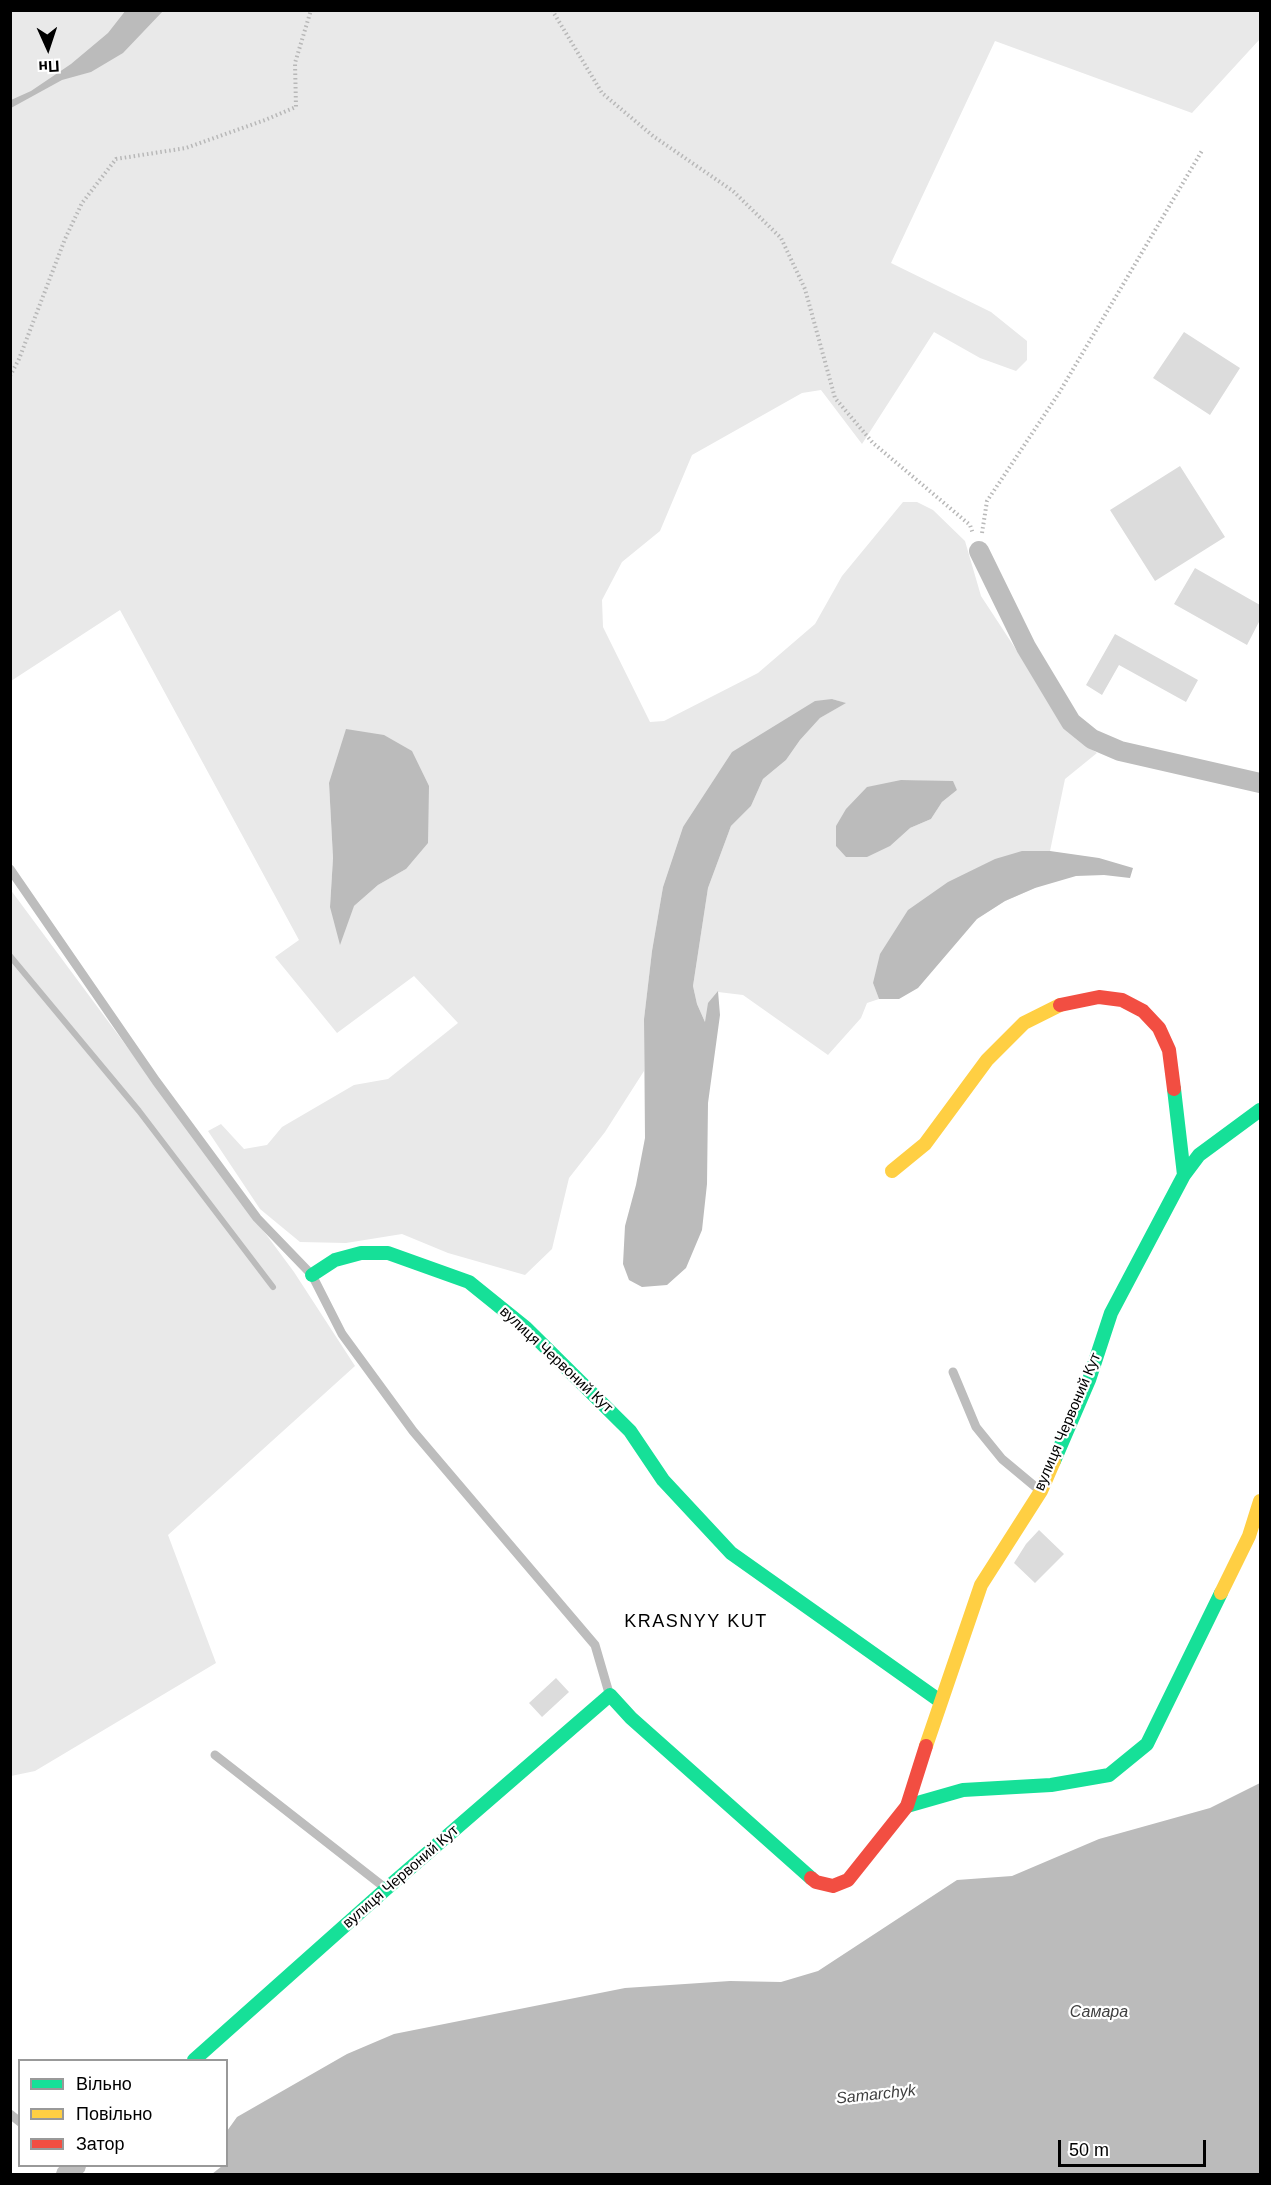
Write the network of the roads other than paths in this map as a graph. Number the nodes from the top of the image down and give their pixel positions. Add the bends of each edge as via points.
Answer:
1 (979, 551) road end
2 (1260, 783) edge
3 (10, 869) edge
4 (1260, 1110) edge
5 (892, 1171) dead end
6 (1184, 1175) junction
7 (312, 1275) junction
8 (953, 1372) dead end
9 (1041, 1491) junction
10 (1260, 1501) edge
11 (610, 1695) junction
12 (940, 1701) junction
13 (215, 1755) dead end
14 (907, 1806) junction
15 (386, 1889) junction
16 (196, 2059) edge

1 - 2 street via 1026,647 1071,722 1092,739 1119,751
3 - 7 lane via 250,1209
4 - 6 street, вулиця Червоний Кут via 1199,1155
5 - 6 street via 925,1144 987,1060 1024,1023 1060,1005 1099,997 1122,1000 1143,1011 1159,1028 1169,1050
6 - 9 street, вулиця Червоний Кут via 1111,1312 1089,1380
7 - 11 lane, вулиця Червоний Кут via 342,1334 413,1431 595,1646
7 - 12 street, вулиця Червоний Кут via 334,1260 361,1252 388,1253 469,1282 526,1328 630,1431 663,1480 731,1553
8 - 9 lane via 976,1427 1002,1459
9 - 12 street, вулиця Червоний Кут via 981,1584
10 - 14 street via 1249,1536 1147,1744 1109,1775 1052,1785 963,1790
11 - 14 street, вулиця Червоний Кут via 816,1882 833,1886 848,1880
11 - 15 street, вулиця Червоний Кут
12 - 14 street, вулиця Червоний Кут
13 - 15 lane
15 - 16 street, вулиця Червоний Кут

